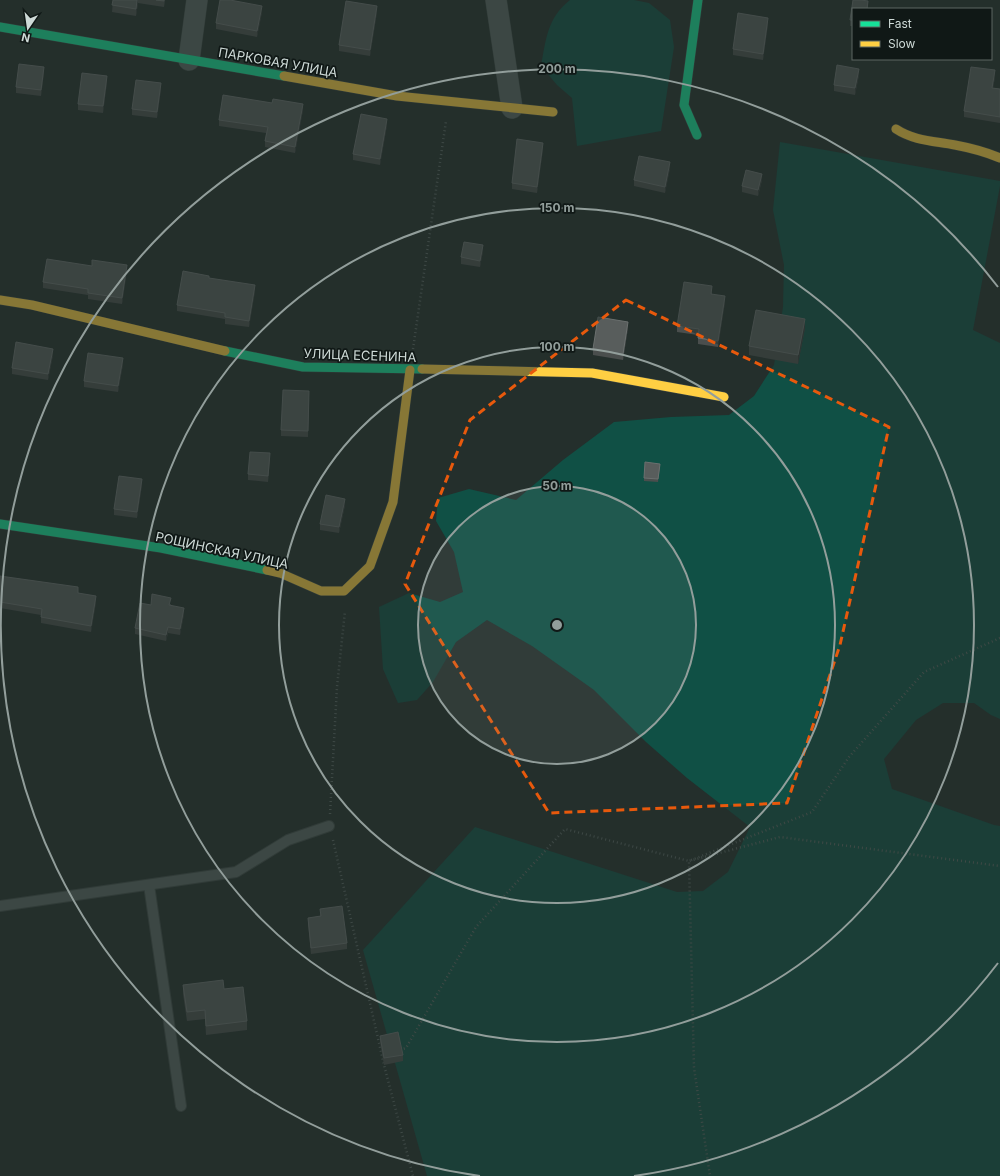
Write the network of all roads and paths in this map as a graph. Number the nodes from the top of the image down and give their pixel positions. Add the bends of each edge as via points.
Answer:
1 (197, 0) edge
2 (496, 0) edge
3 (698, 0) edge
4 (0, 27) edge
5 (189, 60) junction
6 (449, 101) junction
7 (512, 108) junction
8 (553, 112) dead end
9 (896, 130) dead end
10 (697, 135) dead end
11 (1000, 158) edge
12 (0, 300) edge
13 (410, 370) junction
14 (724, 397) dead end
15 (0, 524) edge
16 (344, 591) junction
17 (1000, 638) edge
18 (329, 826) junction
19 (689, 861) junction
20 (1000, 866) edge
21 (149, 885) junction
22 (0, 906) edge
23 (394, 1051) edge
24 (388, 1052) edge
25 (382, 1054) junction
26 (181, 1106) dead end
27 (413, 1176) edge
28 (710, 1176) edge

1 - 5 street
2 - 7 street
3 - 10 street via 684,105
4 - 5 street, ПАРКОВАЯ УЛИЦА
5 - 6 street, ПАРКОВАЯ УЛИЦА via 396,96
6 - 7 street, ПАРКОВАЯ УЛИЦА
6 - 13 path
7 - 8 street, ПАРКОВАЯ УЛИЦА
9 - 11 street via 920,140 982,151
12 - 13 street, УЛИЦА ЕСЕНИНА via 32,305 303,367
13 - 14 street, УЛИЦА ЕСЕНИНА via 592,373
13 - 16 street via 393,502 370,566
15 - 16 street, РОЩИНСКАЯ УЛИЦА via 161,548 280,573 321,591
16 - 18 path via 345,612
17 - 19 path via 924,672 849,758 812,812
18 - 21 lane via 288,840 236,872
18 - 25 path
19 - 20 path via 780,837
19 - 23 path via 566,829 476,927 406,1048
19 - 28 path via 694,1068
21 - 22 lane
21 - 26 lane
24 - 25 path
25 - 27 path

